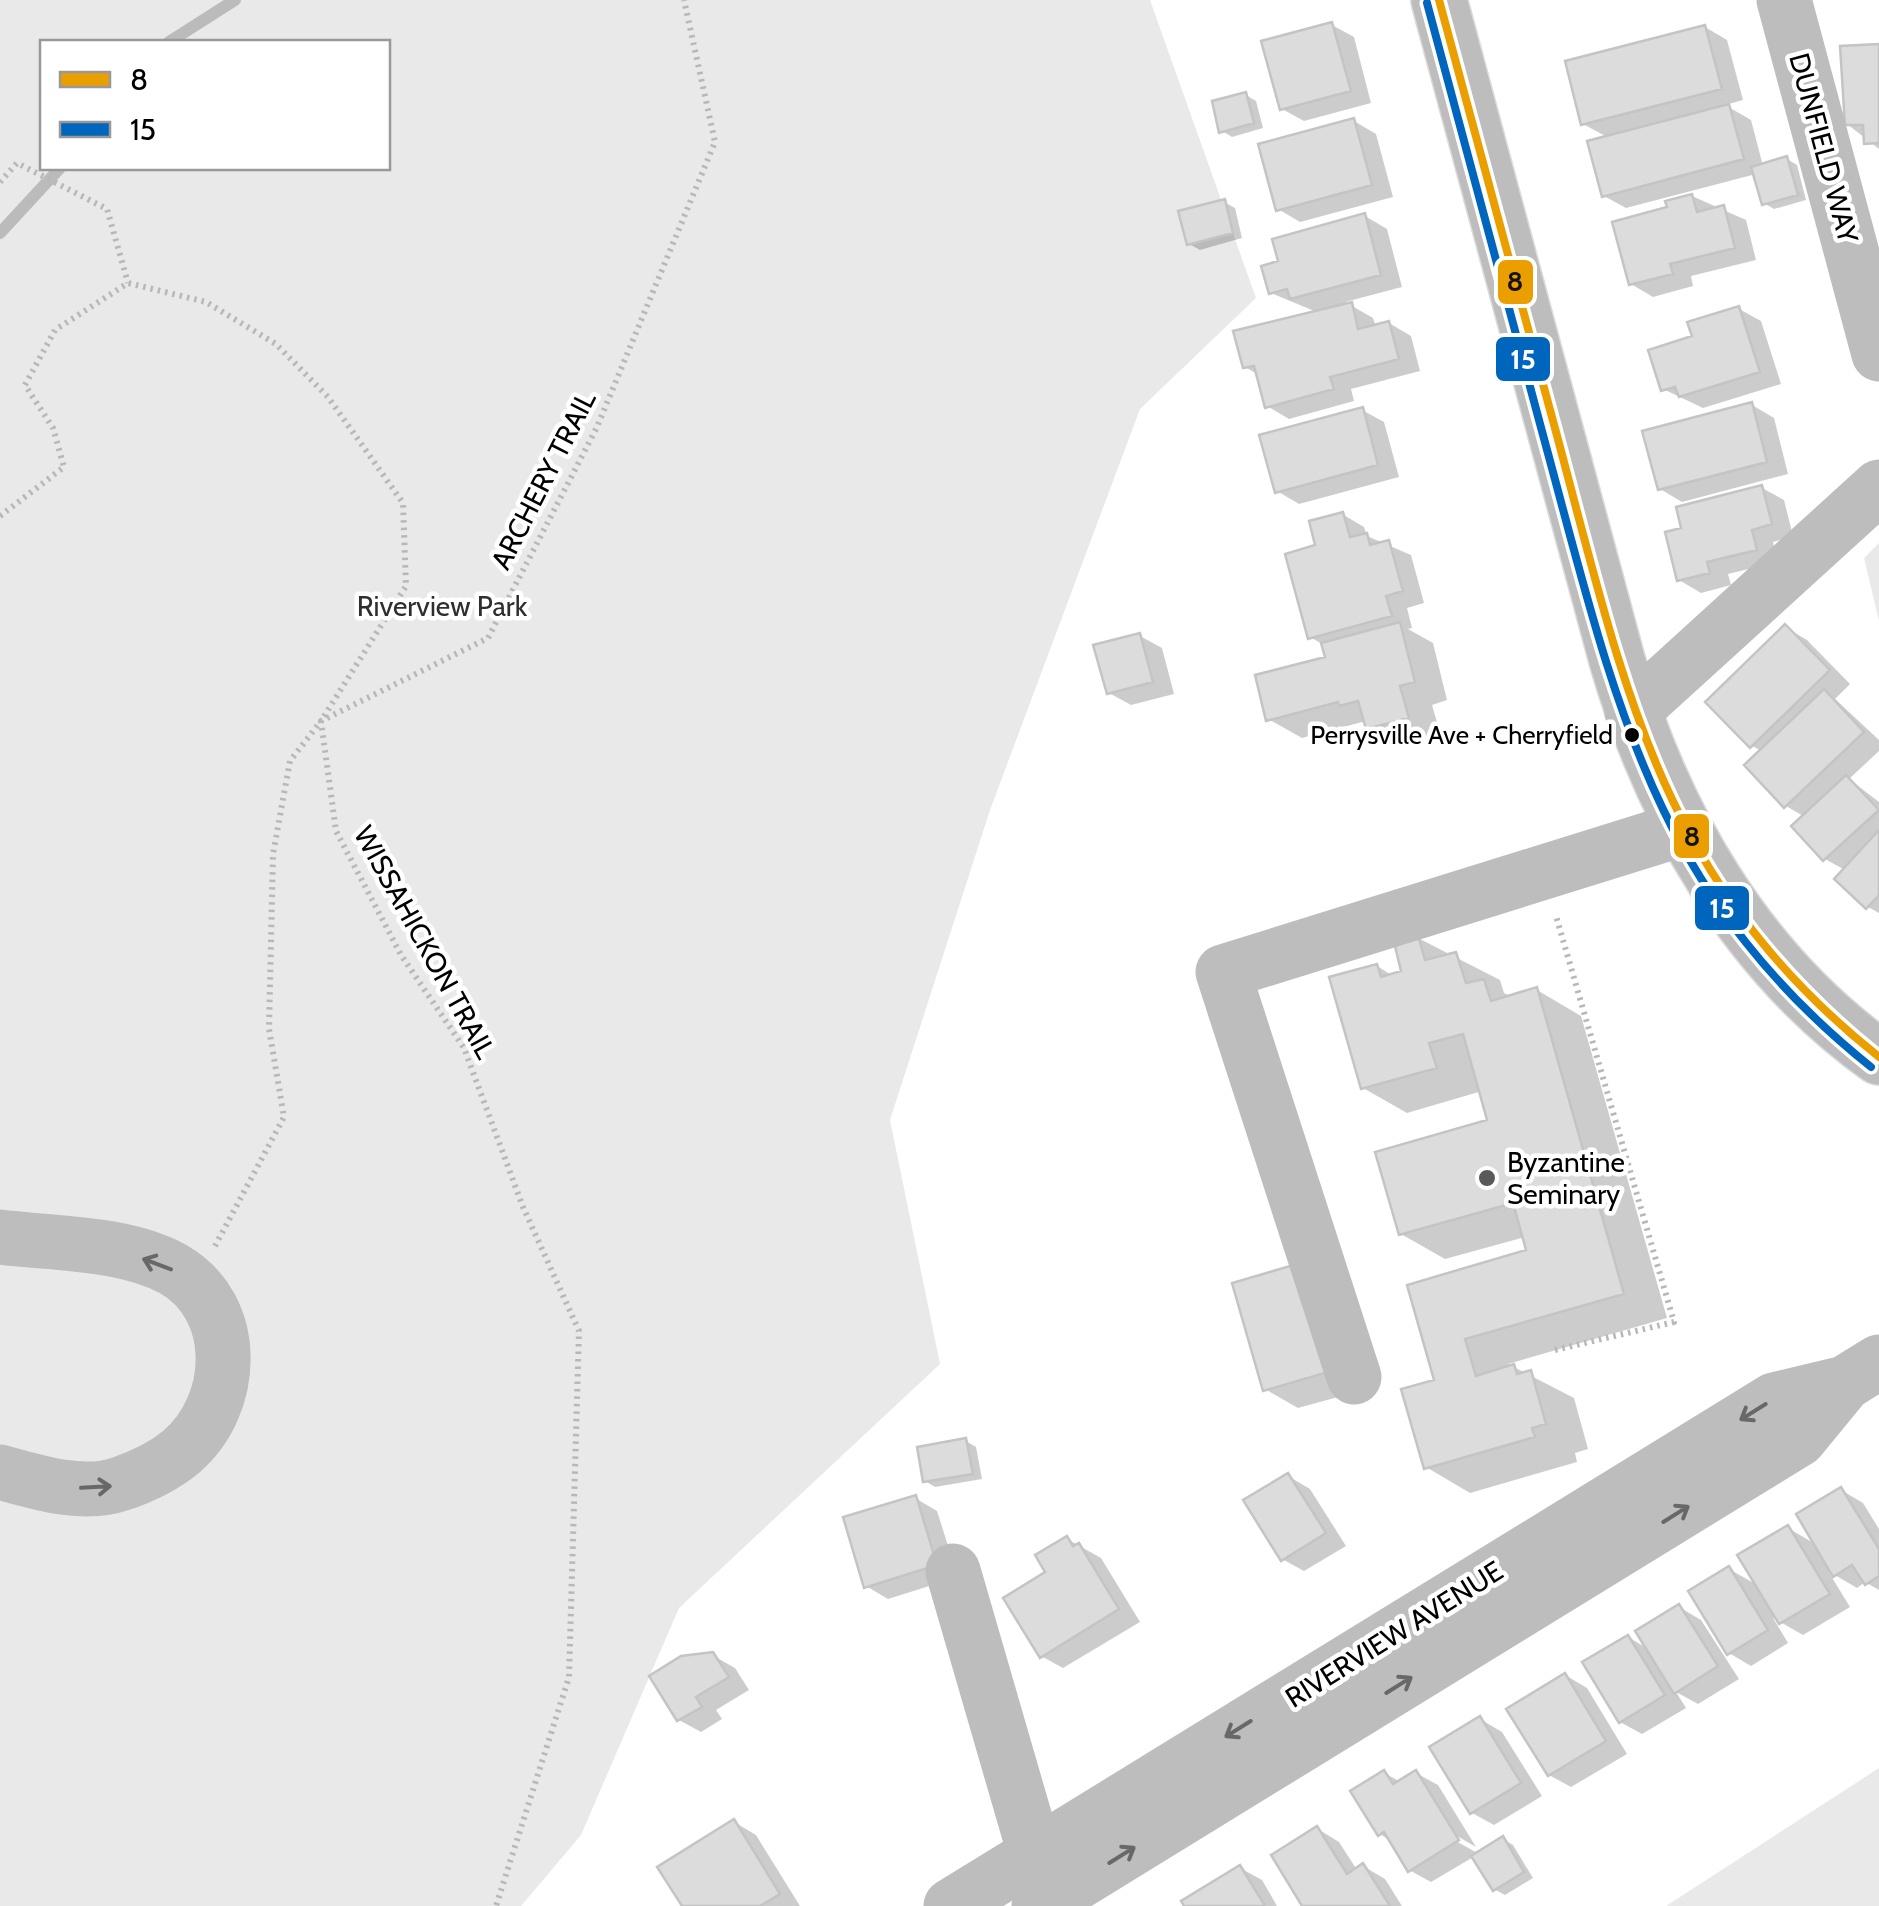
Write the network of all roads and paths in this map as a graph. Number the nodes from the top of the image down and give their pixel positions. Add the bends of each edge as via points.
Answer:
1 (684, 0) edge
2 (1439, 0) edge
3 (1784, 0) edge
4 (0, 182) edge
5 (128, 283) junction
6 (1879, 354) edge
7 (1879, 486) edge
8 (0, 516) edge
9 (1632, 712) junction
10 (321, 721) junction
11 (1682, 828) junction
12 (1543, 872) junction
13 (1879, 1057) edge
14 (0, 1237) edge
15 (207, 1262) dead end
16 (1556, 1350) dead end
17 (1862, 1373) edge
18 (1354, 1377) dead end
19 (0, 1472) edge
20 (953, 1572) dead end
21 (1041, 1887) edge
22 (496, 1906) edge
23 (951, 1906) edge

1 - 10 path, ARCHERY TRAIL via 714,142 597,427 488,638
2 - 9 street
3 - 6 street, DUNFIELD WAY
4 - 5 path via 17,162 108,210
5 - 8 path via 54,330 25,384 53,428 64,468
5 - 10 path via 206,302 276,344 328,397 404,504 406,586
7 - 9 street
9 - 11 street
10 - 15 path, ARCHERY TRAIL via 290,761 273,854 269,1029 284,1117
10 - 22 path, WISSAHICKON TRAIL via 336,831 401,955 464,1048 523,1208 579,1331 569,1677
11 - 12 street
11 - 13 street via 1760,944
12 - 16 path via 1674,1322
12 - 18 street via 1223,972
19 -> 14 street via 77,1488 117,1486 156,1469 201,1428 223,1368 216,1311 194,1283 170,1267 132,1254
17 - 21 street, RIVERVIEW AVENUE via 1774,1400
20 - 21 street
21 - 23 street, RIVERVIEW AVENUE

